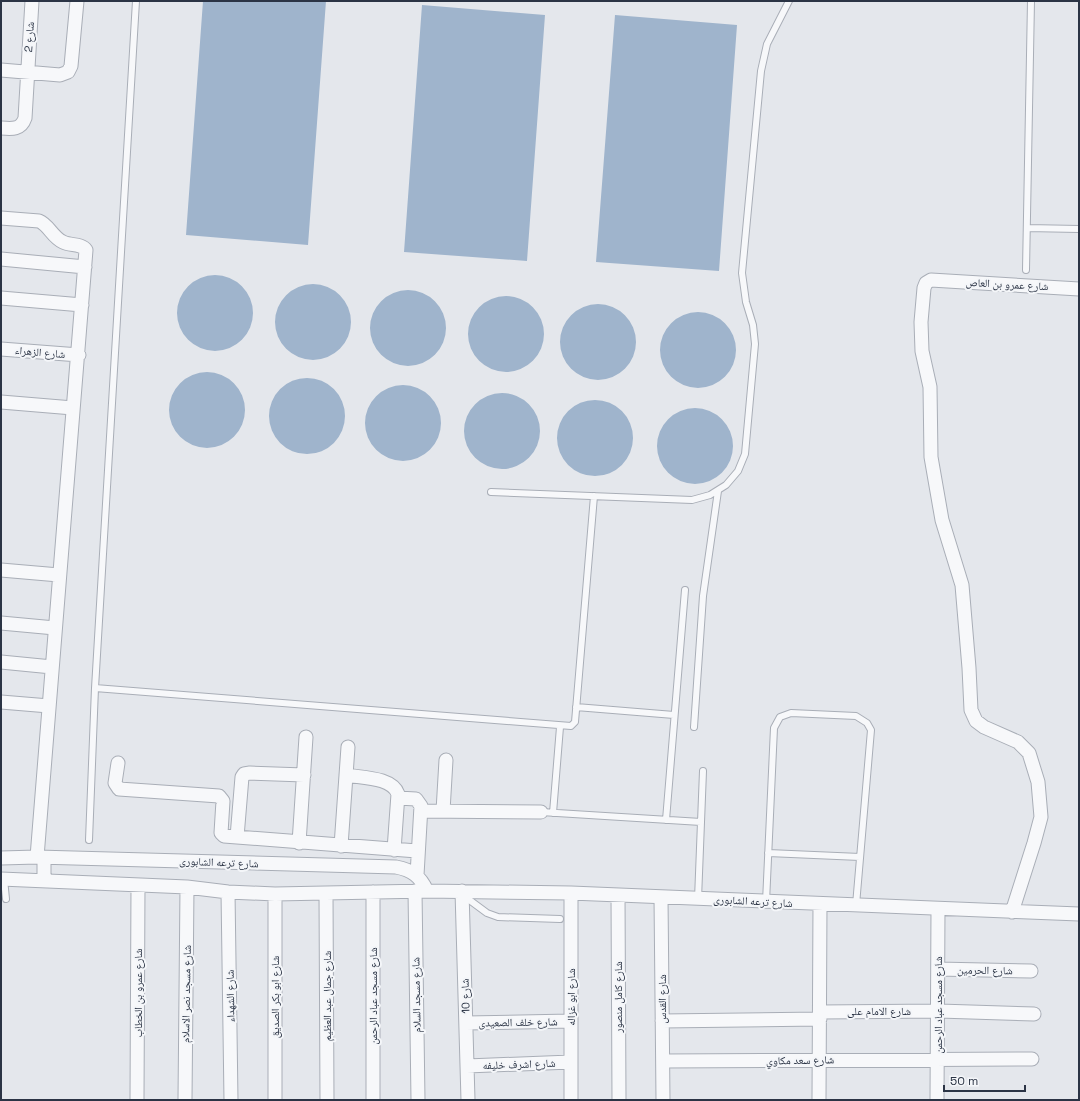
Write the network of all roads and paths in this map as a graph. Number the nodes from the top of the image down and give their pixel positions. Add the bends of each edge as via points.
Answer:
1 (32, 1) edge
2 (78, 1) edge
3 (136, 1) edge
4 (789, 1) edge
5 (1031, 1) edge
6 (1, 70) edge
7 (27, 73) junction
8 (1, 128) edge
9 (1, 218) edge
10 (1026, 228) junction
11 (1079, 228) edge
12 (1, 259) edge
13 (85, 267) junction
14 (1026, 270) dead end
15 (1079, 289) edge
16 (1, 298) edge
17 (82, 305) junction
18 (1, 349) edge
19 (79, 355) junction
20 (1, 402) edge
21 (73, 408) junction
22 (718, 491) junction
23 (491, 492) dead end
24 (594, 496) junction
25 (1, 570) edge
26 (60, 575) junction
27 (685, 590) dead end
28 (1, 623) edge
29 (55, 628) junction
30 (1, 662) edge
31 (52, 666) junction
32 (95, 688) junction
33 (1, 702) edge
34 (49, 706) junction
35 (576, 707) junction
36 (674, 715) junction
37 (560, 727) junction
38 (694, 727) dead end
39 (306, 738) dead end
40 (348, 747) dead end
41 (446, 760) dead end
42 (118, 763) dead end
43 (703, 770) dead end
44 (346, 775) junction
45 (304, 776) junction
46 (398, 798) junction
47 (421, 811) junction
48 (443, 811) junction
49 (547, 813) junction
50 (666, 820) junction
51 (701, 822) junction
52 (237, 838) junction
53 (88, 840) dead end
54 (299, 843) junction
55 (341, 846) junction
56 (394, 850) junction
57 (417, 851) junction
58 (768, 853) junction
59 (860, 857) junction
60 (1, 858) edge
61 (40, 858) junction
62 (417, 875) junction
63 (3, 879) edge
64 (44, 881) junction
65 (138, 885) junction
66 (187, 887) junction
67 (421, 891) junction
68 (228, 892) junction
69 (373, 892) junction
70 (326, 893) junction
71 (462, 893) junction
72 (571, 893) junction
73 (276, 894) junction
74 (618, 895) junction
75 (661, 897) junction
76 (6, 899) dead end
77 (698, 899) junction
78 (766, 902) junction
79 (820, 904) junction
80 (856, 906) junction
81 (938, 910) junction
82 (1012, 912) junction
83 (1079, 914) edge
84 (560, 919) dead end
85 (938, 969) junction
86 (1031, 971) dead end
87 (939, 1011) junction
88 (1034, 1014) dead end
89 (820, 1016) junction
90 (571, 1021) junction
91 (662, 1021) junction
92 (466, 1023) junction
93 (1032, 1058) dead end
94 (938, 1059) junction
95 (819, 1060) junction
96 (662, 1061) junction
97 (571, 1062) junction
98 (467, 1066) junction
99 (137, 1100) edge
100 (185, 1100) edge
101 (231, 1100) edge
102 (275, 1100) edge
103 (327, 1100) edge
104 (373, 1100) edge
105 (418, 1100) edge
106 (468, 1100) edge
107 (571, 1100) edge
108 (619, 1100) edge
109 (663, 1100) edge
110 (819, 1100) edge
111 (937, 1100) edge

1 - 7 street, شارع 2
2 - 7 street via 71,66 64,75
3 - 32 lane
4 - 22 lane via 767,44 761,71 742,273 755,344 746,454 735,475
5 - 10 lane
6 - 7 street
7 - 8 street, شارع 2 via 26,118 18,128
9 - 13 street via 44,223 61,242 85,248
10 - 11 lane
10 - 14 lane
12 - 13 street
13 - 17 street
15 - 82 street, شارع عمرو بن العاص via 936,280 926,283 924,288 922,351 930,387 931,457 942,520 962,585 971,710 976,721 984,727 1018,742 1029,753 1038,782 1041,817
16 - 17 street
17 - 19 street
18 - 19 street, شارع الزهراء
19 - 21 street
20 - 21 street
21 - 26 street
22 - 24 lane via 692,500
22 - 38 lane via 703,596
23 - 24 lane
24 - 35 lane
25 - 26 street
26 - 29 street
27 - 36 lane
28 - 29 street
29 - 31 street
30 - 31 street
31 - 34 street
32 - 37 lane
32 - 53 lane
33 - 34 street
34 - 61 street
35 - 36 lane
35 - 37 lane via 573,725
36 - 50 lane
37 - 49 lane
39 - 45 street
40 - 44 street
41 - 48 street
42 - 52 street via 115,783 119,789 218,796 223,804 222,835
43 - 51 lane
44 - 46 street via 388,783 396,790
44 - 55 street
45 - 52 street via 244,774
45 - 54 street
46 - 47 street via 416,799
46 - 56 street
47 - 48 street
47 - 57 street
48 - 49 street
49 - 50 lane
50 - 51 lane
51 - 77 lane
52 - 54 street
54 - 55 street
55 - 56 street
56 - 57 street
57 - 62 street
58 - 59 lane
58 - 59 lane via 774,728 780,717 791,713 856,716 869,726 871,735
58 - 78 lane
59 - 80 lane
60 - 61 street, شارع ترعه الشابورى
61 - 62 street, شارع ترعه الشابورى via 396,867
61 - 64 street
62 - 67 street
63 - 64 street, شارع ترعه الشابورى
63 - 76 lane
64 - 65 street, شارع ترعه الشابورى
65 - 66 street, شارع ترعه الشابورى
65 - 99 street, شارع عمرو بن الخطاب
66 - 68 street, شارع ترعه الشابورى
66 - 100 street, شارع مسجد نصر الاسلام
67 - 69 street, شارع ترعه الشابورى
67 - 71 street, شارع ترعه الشابورى
67 - 105 street, شارع مسجد السلام
68 - 73 street, شارع ترعه الشابورى
68 - 101 street, شارع الشهداء
69 - 70 street, شارع ترعه الشابورى
69 - 104 street, شارع مسجد عباد الرحمن
70 - 73 street, شارع ترعه الشابورى
70 - 103 street, شارع جمال عبد العظيم
71 - 72 street, شارع ترعه الشابورى
71 - 84 lane via 492,916
71 - 92 street, شارع 10
72 - 74 street, شارع ترعه الشابورى
72 - 90 street, شارع ابو غزاله
73 - 102 street, شارع ابو بكر الصديق
74 - 75 street, شارع ترعه الشابورى
74 - 108 street, شارع كامل منصور
75 - 77 street, شارع ترعه الشابورى
75 - 91 street, شارع القدس
77 - 78 street, شارع ترعه الشابورى
78 - 79 street, شارع ترعه الشابورى
79 - 80 street, شارع ترعه الشابورى
79 - 89 street
80 - 81 street, شارع ترعه الشابورى
81 - 82 street, شارع ترعه الشابورى
81 - 85 street, شارع مسجد عباد الرحمن
82 - 83 street, شارع ترعه الشابورى
85 - 86 street, شارع الحرمين
85 - 87 street, شارع مسجد عباد الرحمن
87 - 88 street, شارع الامام على
87 - 89 street, شارع الامام على
87 - 94 street, شارع مسجد عباد الرحمن
89 - 91 street, شارع الامام على
89 - 95 street
90 - 92 street, شارع خلف الصعيدى
90 - 97 street, شارع ابو غزاله
91 - 96 street, شارع القدس
92 - 98 street, شارع 10
93 - 94 street, شارع سعد مكاوي
94 - 95 street, شارع سعد مكاوي
94 - 111 street, شارع مسجد عباد الرحمن
95 - 96 street, شارع سعد مكاوي
95 - 110 street
96 - 109 street, شارع القدس
97 - 98 street, شارع اشرف خليفه
97 - 107 street, شارع ابو غزاله
98 - 106 street, شارع 10

